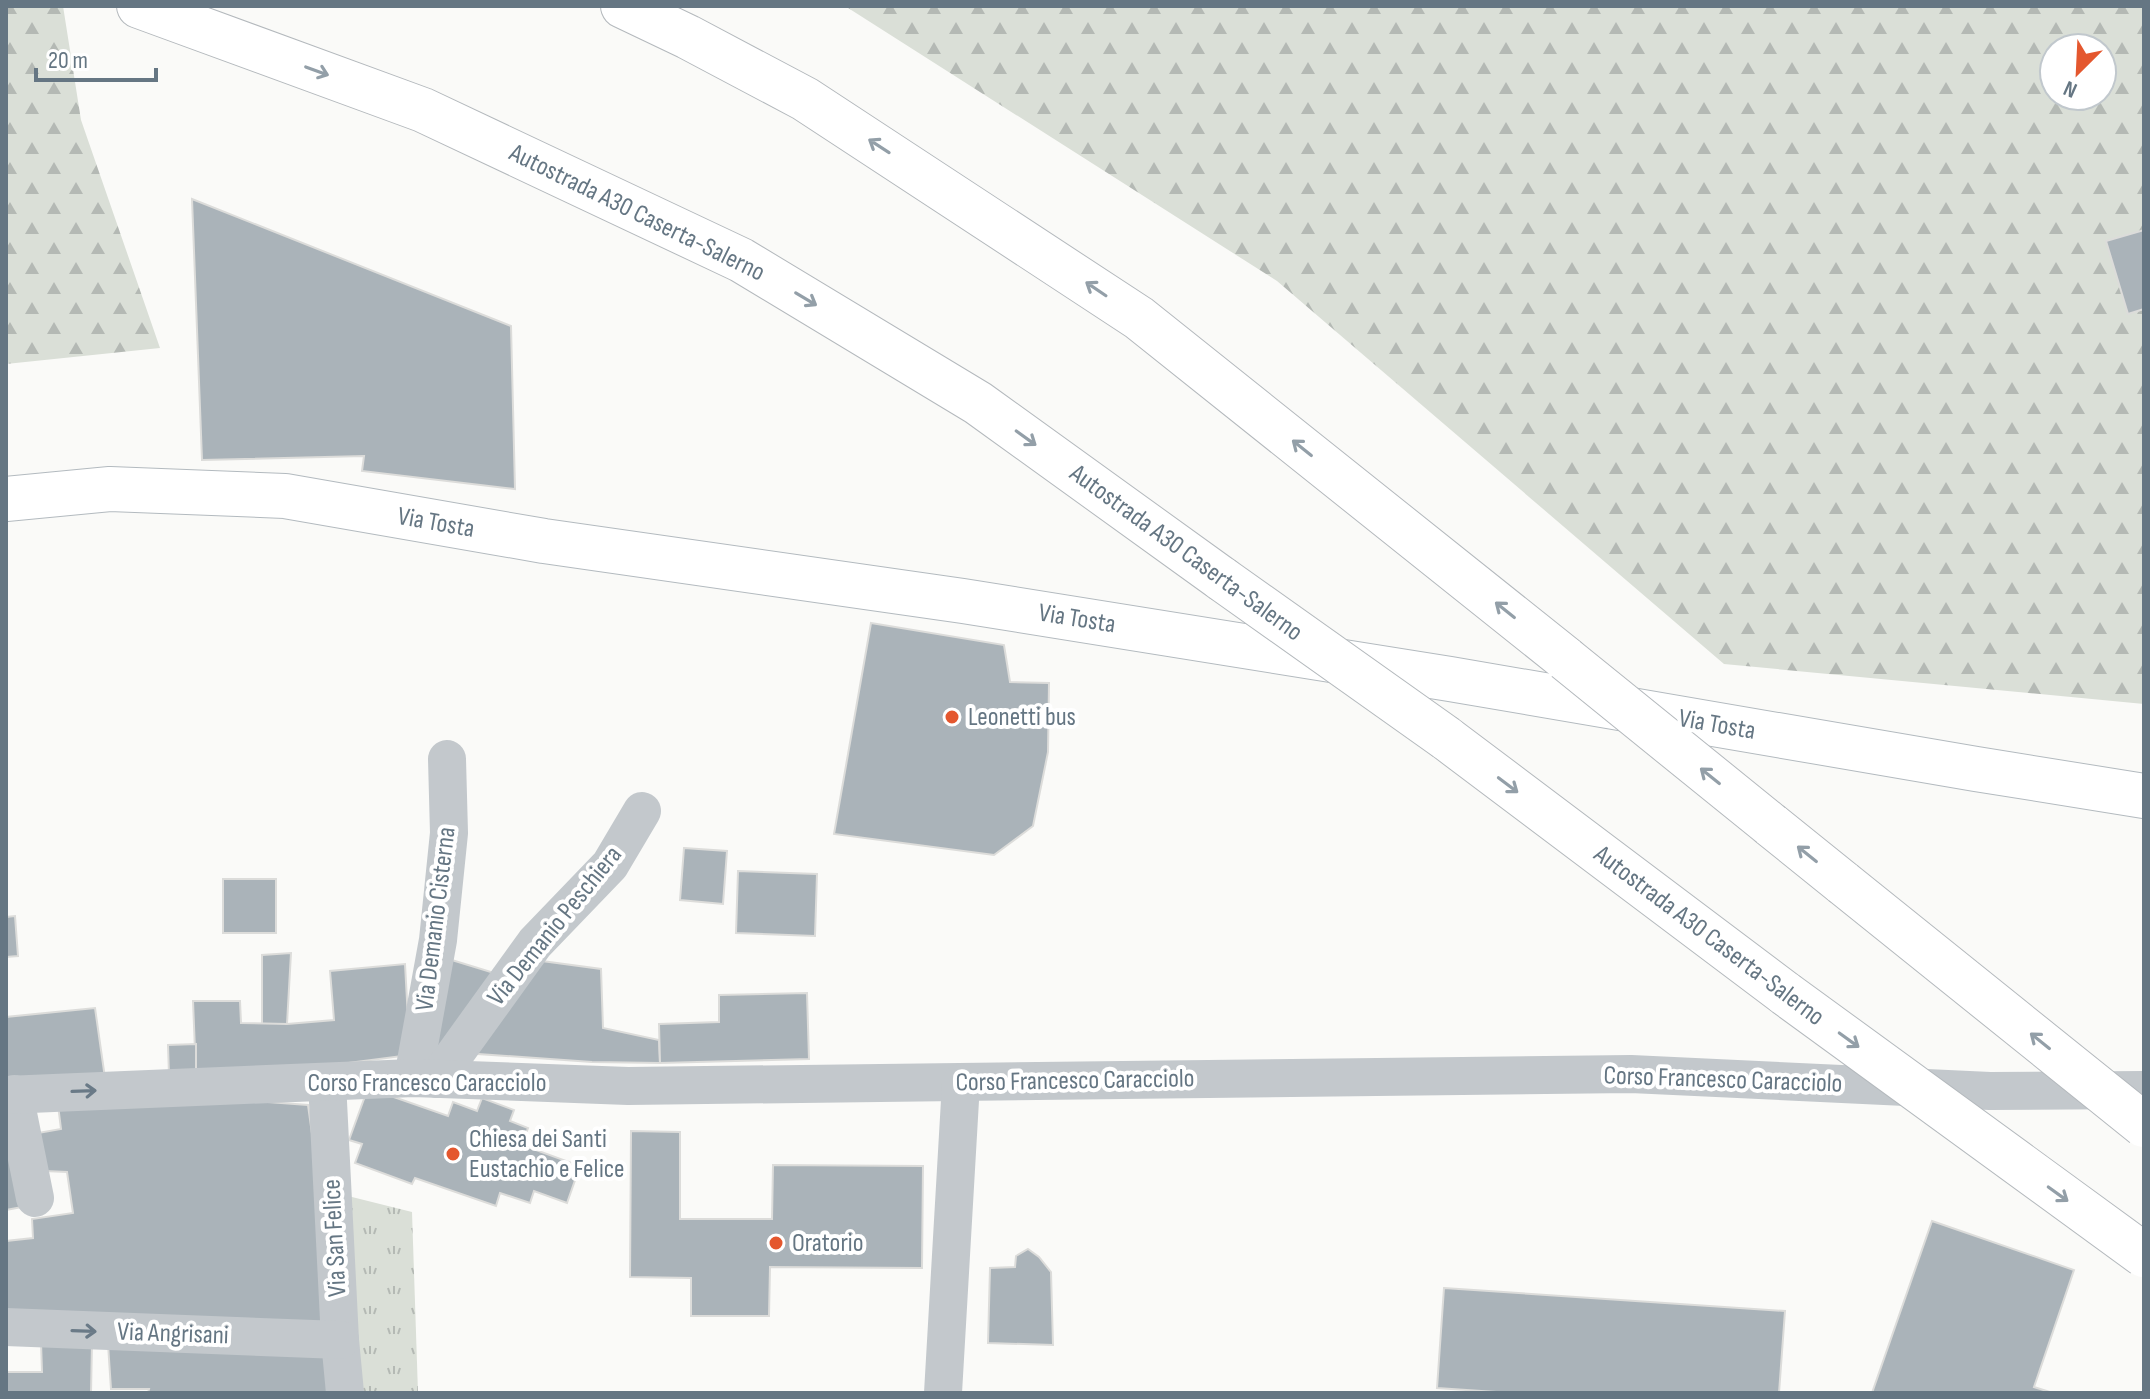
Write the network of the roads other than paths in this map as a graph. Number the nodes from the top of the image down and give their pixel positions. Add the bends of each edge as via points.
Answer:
1 (139, 6) edge
2 (623, 6) edge
3 (6, 499) edge
4 (447, 759) dead end
5 (2144, 796) edge
6 (642, 811) dead end
7 (425, 1079) junction
8 (327, 1082) junction
9 (961, 1083) junction
10 (2144, 1090) edge
11 (10, 1095) edge
12 (2144, 1125) edge
13 (35, 1198) dead end
14 (2144, 1255) edge
15 (6, 1327) edge
16 (340, 1340) junction
17 (345, 1393) edge
18 (943, 1393) edge

1 -> 14 main road, Autostrada A30 Caserta-Salerno, bridge via 423,110 741,260 978,403 1446,738
12 -> 2 main road, bridge via 1139,318 805,99
3 - 5 main road, Via Tosta via 110,489 285,496 544,541 1418,674
4 - 7 street, Via Demanio Cisterna via 449,833
6 - 7 street, Via Demanio Peschiera via 610,865 535,943
7 - 8 street, Corso Francesco Caracciolo
7 - 9 street, Corso Francesco Caracciolo via 628,1086
11 -> 8 street, Corso Francesco Caracciolo
8 - 16 street, Via San Felice
9 - 10 street, Corso Francesco Caracciolo via 1631,1074 1990,1091
9 - 18 street
11 - 13 street
15 -> 16 street, Via Angrisani
16 - 17 street, Via San Felice

